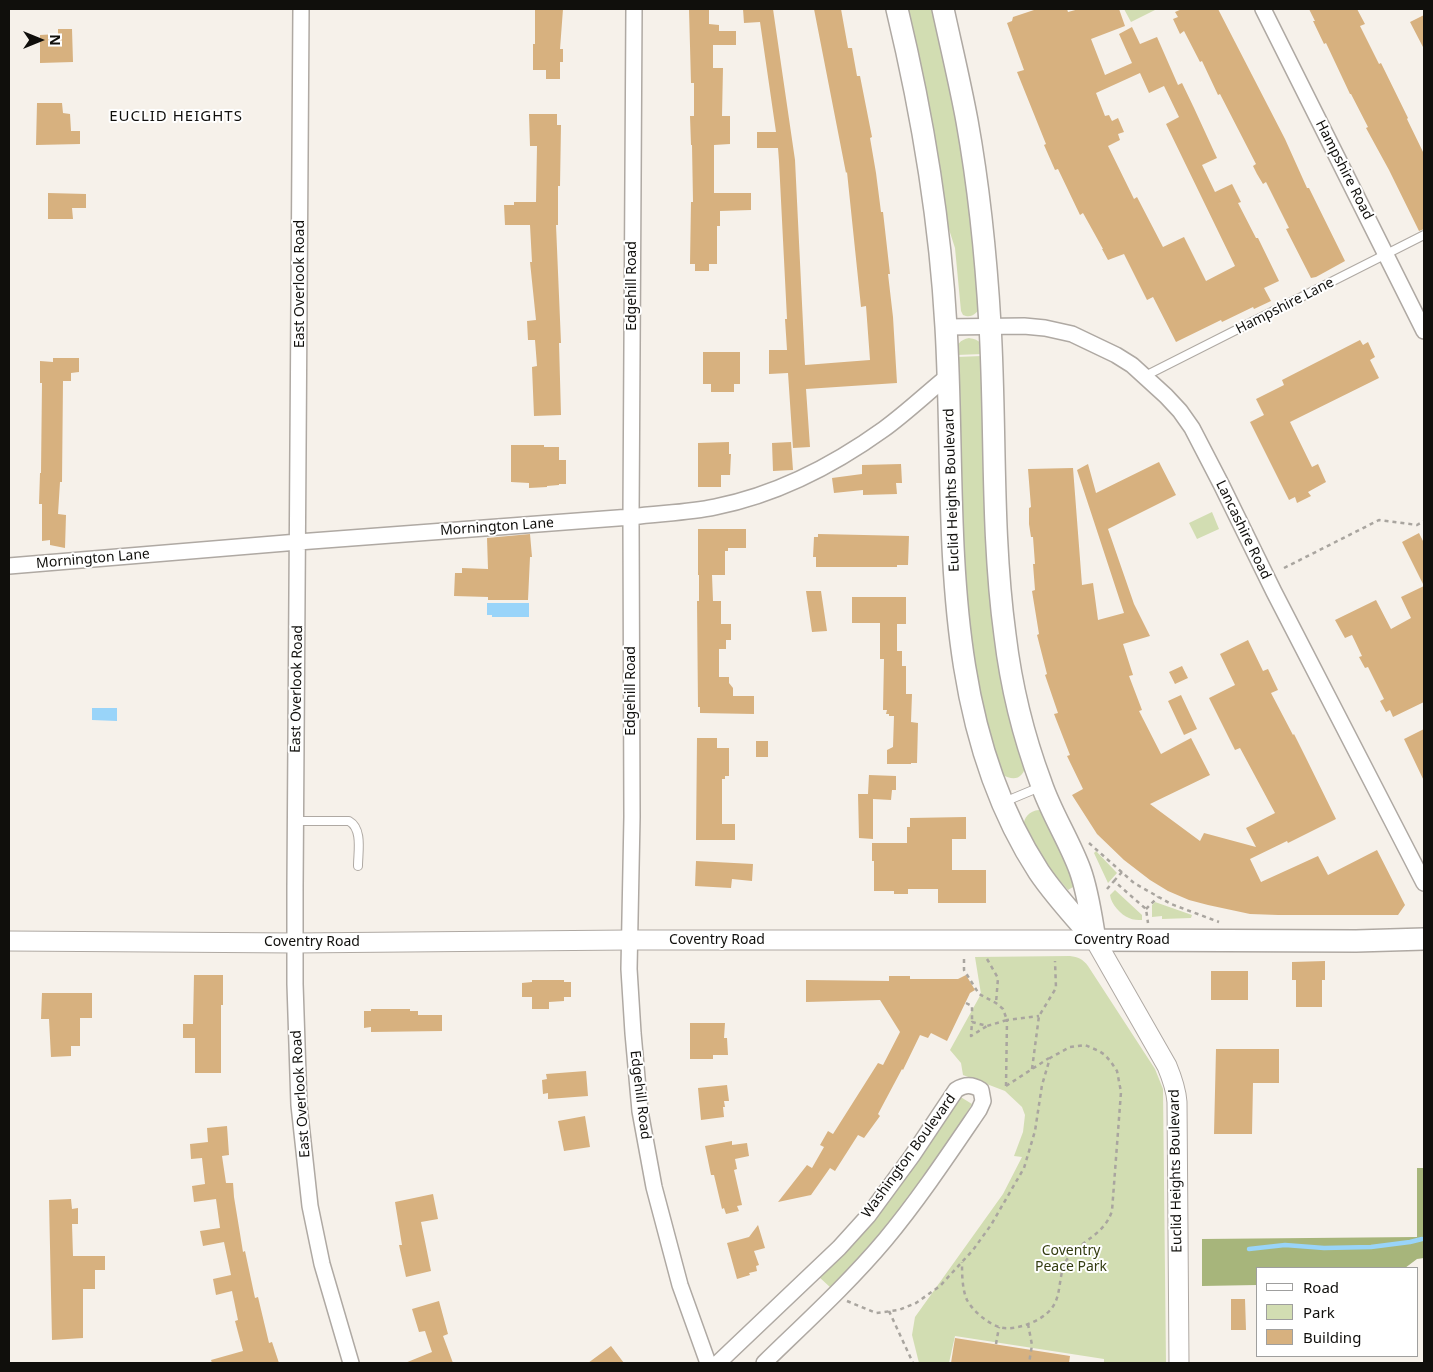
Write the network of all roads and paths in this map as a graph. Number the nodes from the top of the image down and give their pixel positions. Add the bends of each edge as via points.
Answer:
1 (301, 9) edge
2 (634, 9) edge
3 (897, 9) edge
4 (942, 9) edge
5 (1263, 9) edge
6 (1424, 235) edge
7 (1386, 254) junction
8 (990, 326) junction
9 (946, 328) junction
10 (1424, 331) edge
11 (948, 376) junction
12 (1145, 376) junction
13 (631, 517) junction
14 (1424, 521) edge
15 (298, 542) junction
16 (9, 566) edge
17 (1284, 568) dead end
18 (1042, 786) junction
19 (1003, 803) junction
20 (295, 821) junction
21 (1086, 840) dead end
22 (358, 866) dead end
23 (1122, 872) junction
24 (1114, 881) junction
25 (1424, 883) edge
26 (1107, 889) dead end
27 (1158, 896) junction
28 (1146, 909) junction
29 (1221, 922) dead end
30 (1148, 923) dead end
31 (1424, 939) edge
32 (629, 940) junction
33 (1095, 940) junction
34 (9, 941) edge
35 (295, 942) junction
36 (964, 959) dead end
37 (987, 959) dead end
38 (1055, 961) dead end
39 (966, 1003) dead end
40 (996, 1003) junction
41 (1039, 1016) junction
42 (1007, 1020) junction
43 (972, 1022) junction
44 (987, 1026) junction
45 (1050, 1058) junction
46 (1032, 1069) junction
47 (962, 1262) junction
48 (846, 1301) dead end
49 (889, 1311) junction
50 (1028, 1324) junction
51 (999, 1327) junction
52 (996, 1344) dead end
53 (351, 1363) edge
54 (708, 1363) edge
55 (718, 1363) edge
56 (764, 1363) edge
57 (912, 1363) edge
58 (1029, 1363) edge
59 (1179, 1363) edge

1 - 15 street, East Overlook Road
2 - 13 street, Edgehill Road
3 - 9 main road, Euclid Heights Boulevard via 926,144 942,264
4 - 8 main road, Euclid Heights Boulevard via 974,164
5 - 7 street, Hampshire Road
6 - 7 lane, Hampshire Lane
7 - 10 street, Hampshire Road
7 - 12 lane, Hampshire Lane
8 - 9 street, Lancashire Road
8 - 12 street, Lancashire Road via 1031,326 1072,334 1116,355
8 - 18 main road, Euclid Heights Boulevard via 998,555 1005,635 1021,719
9 - 11 main road, Euclid Heights Boulevard
11 - 13 street, Mornington Lane via 885,428 846,455 796,480 741,501 684,512
11 - 19 main road, Euclid Heights Boulevard via 958,626 977,726
12 - 25 street, Lancashire Road via 1192,428
13 - 15 street, Mornington Lane
13 - 32 street, Edgehill Road
14 - 17 path via 1417,525 1379,520
15 - 16 street, Mornington Lane
15 - 20 street, East Overlook Road
18 - 19 lane
18 - 33 main road, Euclid Heights Boulevard via 1079,868
19 - 33 main road, Euclid Heights Boulevard via 1024,847 1053,892
20 - 22 lane via 349,821 354,824 358,831
20 - 35 street, East Overlook Road
21 - 23 path
23 - 24 path
23 - 27 path
24 - 26 path
24 - 28 path
27 - 28 path
27 - 29 path
28 - 30 path
31 - 33 main road, Coventry Road
32 - 33 street, Coventry Road
32 - 35 street, Coventry Road
32 - 54 street, Edgehill Road via 640,1111 654,1187 680,1285
33 - 59 street, Euclid Heights Boulevard via 1167,1066 1176,1092
34 - 35 street, Coventry Road
35 - 53 street, East Overlook Road via 299,1105 310,1206 322,1264
36 - 40 path via 964,970 978,994
37 - 40 path via 998,978
38 - 41 path via 1056,988
39 - 43 path via 972,1006
40 - 42 path via 1003,1009
41 - 42 path
41 - 46 path
42 - 44 path
42 - 46 path via 1006,1086
43 - 44 path
43 - 44 path via 971,1036
45 - 46 path
45 - 47 path via 1024,1168 991,1226
45 - 50 path via 1085,1045 1099,1051 1117,1071 1121,1092 1112,1211 1101,1229 1066,1261 1058,1296 1051,1309
47 - 49 path via 940,1286 916,1304
47 - 51 path via 968,1300 985,1320
48 - 49 path via 876,1313
49 - 57 path
50 - 51 path via 1009,1329
50 - 58 path via 1032,1344
51 - 52 path
55 - 56 street, Washington Boulevard via 811,1276 868,1216 956,1090 969,1084 976,1086 983,1094 979,1110 886,1239

